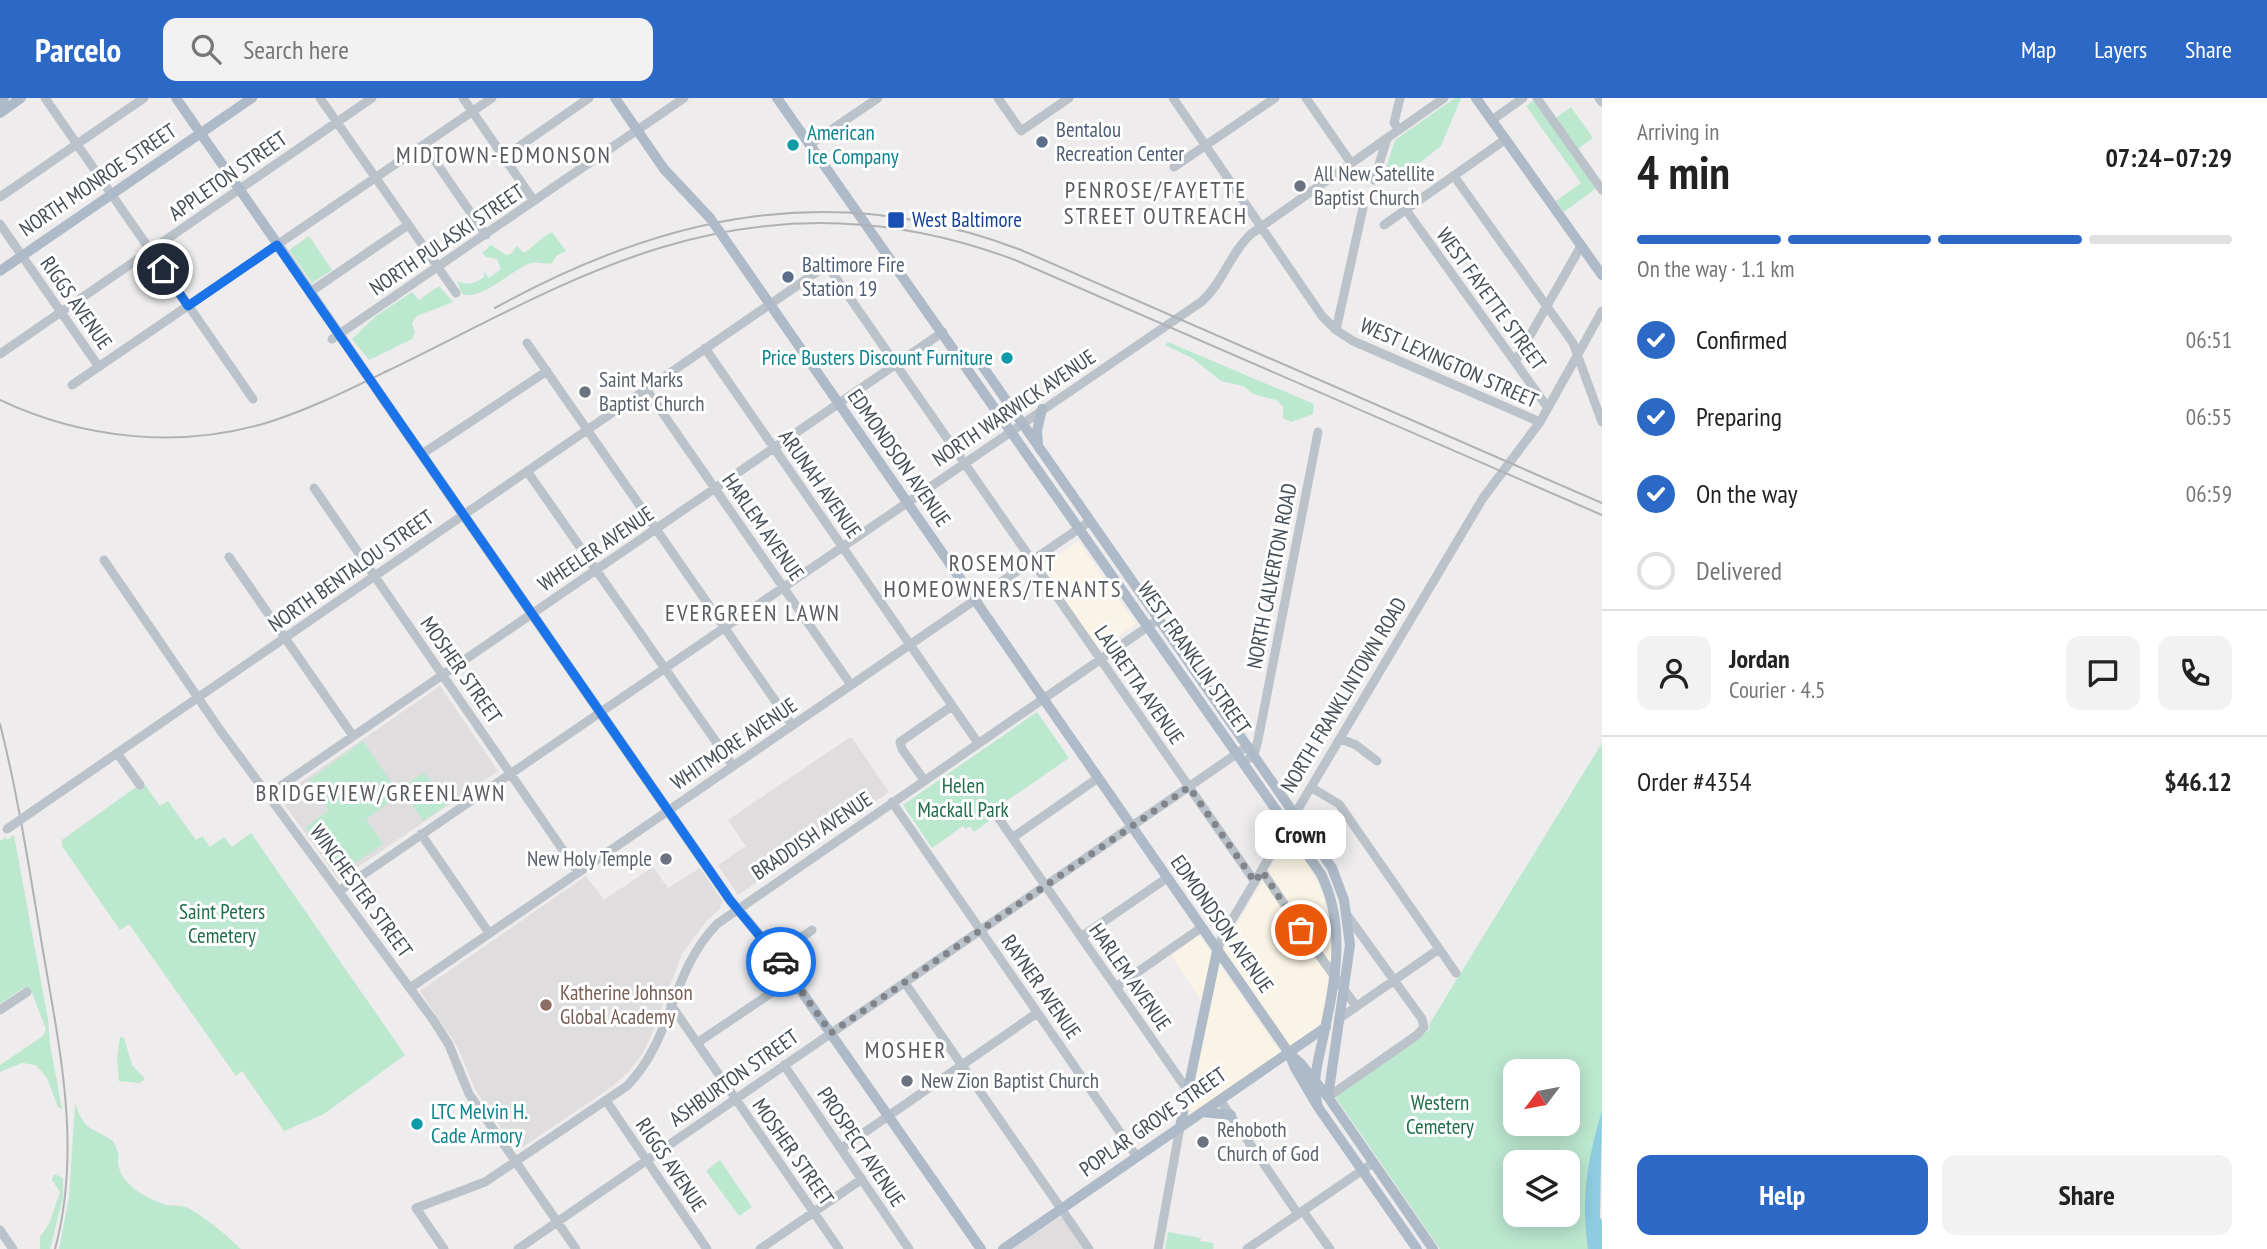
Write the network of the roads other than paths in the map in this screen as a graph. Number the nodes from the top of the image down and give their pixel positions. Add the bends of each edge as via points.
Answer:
1 (21, 98) edge
2 (45, 98) edge
3 (144, 98) edge
4 (176, 98) edge
5 (252, 98) edge
6 (320, 98) edge
7 (372, 98) edge
8 (463, 98) edge
9 (492, 98) edge
10 (589, 98) edge
11 (615, 98) edge
12 (684, 98) edge
13 (777, 98) edge
14 (877, 98) edge
15 (999, 98) edge
16 (1069, 98) edge
17 (1173, 98) edge
18 (1275, 98) edge
19 (1306, 98) edge
20 (1400, 98) edge
21 (1444, 98) edge
22 (1476, 98) edge
23 (1523, 98) edge
24 (1537, 98) edge
25 (472, 111) junction
26 (0, 113) edge
27 (1492, 120) junction
28 (337, 122) junction
29 (637, 130) junction
30 (1399, 130) junction
31 (201, 133) junction
32 (1388, 138) junction
33 (1506, 139) junction
34 (77, 144) junction
35 (424, 145) junction
36 (809, 145) junction
37 (1205, 145) junction
38 (504, 157) junction
39 (1351, 163) junction
40 (1174, 167) dead end
41 (1454, 176) junction
42 (376, 177) junction
43 (1374, 180) dead end
44 (239, 189) junction
45 (1602, 190) edge
46 (111, 195) junction
47 (0, 197) edge
48 (534, 201) junction
49 (1363, 208) dead end
50 (1406, 210) junction
51 (0, 224) edge
52 (408, 225) junction
53 (1384, 225) dead end
54 (1261, 226) junction
55 (486, 234) junction
56 (277, 245) junction
57 (1581, 246) junction
58 (150, 251) junction
59 (22, 256) junction
60 (827, 265) joint
61 (438, 267) junction
62 (0, 271) edge
63 (1602, 275) edge
64 (456, 293) dead end
65 (769, 304) junction
66 (188, 306) junction
67 (1547, 306) junction
68 (1602, 311) edge
69 (61, 312) junction
70 (1336, 330) junction
71 (943, 332) junction
72 (527, 343) dead end
73 (705, 348) junction
74 (0, 354) edge
75 (1577, 356) junction
76 (1515, 362) junction
77 (895, 364) junction
78 (981, 364) dead end
79 (99, 367) junction
80 (547, 371) junction
81 (975, 378) junction
82 (72, 385) dead end
83 (646, 389) junction
84 (253, 399) dead end
85 (838, 404) junction
86 (1548, 408) junction
87 (1042, 409) junction
88 (1540, 422) junction
89 (1602, 422) edge
90 (1022, 423) junction
91 (587, 429) junction
92 (1011, 430) junction
93 (1318, 432) dead end
94 (1038, 445) junction
95 (774, 448) junction
96 (422, 454) junction
97 (964, 463) junction
98 (527, 471) junction
99 (314, 488) dead end
100 (715, 488) junction
101 (906, 502) junction
102 (464, 514) junction
103 (1090, 521) junction
104 (1079, 528) junction
105 (656, 529) junction
106 (842, 546) junction
107 (229, 557) dead end
108 (104, 561) dead end
109 (1032, 561) junction
110 (596, 570) junction
111 (375, 576) junction
112 (783, 587) junction
113 (974, 600) junction
114 (532, 614) junction
115 (1159, 619) junction
116 (724, 627) junction
117 (1148, 627) junction
118 (285, 638) junction
119 (910, 645) junction
120 (1100, 660) junction
121 (664, 668) junction
122 (443, 675) junction
123 (851, 685) junction
124 (197, 698) junction
125 (1042, 699) junction
126 (952, 706) junction
127 (600, 712) junction
128 (792, 725) junction
129 (353, 736) junction
130 (1341, 739) junction
131 (978, 743) junction
132 (1251, 751) junction
133 (117, 753) junction
134 (1240, 758) junction
135 (1377, 761) dead end
136 (733, 766) junction
137 (510, 773) junction
138 (1098, 778) junction
139 (924, 780) junction
140 (140, 785) dead end
141 (1189, 787) junction
142 (1312, 788) junction
143 (269, 794) junction
144 (892, 802) junction
145 (668, 810) junction
146 (995, 813) dead end
147 (1296, 814) junction
148 (1289, 826) junction
149 (1131, 827) junction
150 (4, 832) edge
151 (421, 834) junction
152 (1012, 838) junction
153 (1262, 871) junction
154 (578, 872) junction
155 (1167, 878) junction
156 (1255, 882) junction
157 (1045, 886) junction
158 (339, 891) junction
159 (737, 908) junction
160 (1348, 915) junction
161 (1201, 928) junction
162 (812, 930) dead end
163 (981, 931) junction
164 (489, 933) junction
165 (1081, 937) junction
166 (1439, 949) junction
167 (1217, 951) junction
168 (776, 955) junction
169 (1456, 973) dead end
170 (1334, 976) junction
171 (792, 979) junction
172 (1394, 980) junction
173 (905, 983) junction
174 (1116, 987) junction
175 (410, 988) junction
176 (1344, 990) junction
177 (27, 992) dead end
178 (671, 1005) junction
179 (1356, 1006) junction
180 (0, 1010) edge
181 (1038, 1013) junction
182 (1340, 1018) junction
183 (1326, 1027) junction
184 (831, 1033) junction
185 (697, 1043) junction
186 (1289, 1053) junction
187 (784, 1065) junction
188 (962, 1065) junction
189 (1315, 1081) junction
190 (1188, 1091) junction
191 (1328, 1097) junction
192 (735, 1099) junction
193 (1220, 1100) junction
194 (607, 1102) junction
195 (1318, 1107) junction
196 (1202, 1112) junction
197 (1231, 1115) junction
198 (888, 1116) junction
199 (1180, 1127) junction
200 (842, 1148) junction
201 (1137, 1157) junction
202 (646, 1160) junction
203 (516, 1162) junction
204 (1373, 1163) junction
205 (1362, 1170) junction
206 (862, 1179) junction
207 (1062, 1209) junction
208 (813, 1212) junction
209 (1301, 1212) junction
210 (557, 1222) junction
211 (0, 1230) edge
212 (13, 1249) edge
213 (444, 1249) edge
214 (518, 1249) edge
215 (576, 1249) edge
216 (707, 1249) edge
217 (760, 1249) edge
218 (839, 1249) edge
219 (909, 1249) edge
220 (981, 1249) edge
221 (1003, 1249) edge
222 (1089, 1249) edge
223 (1158, 1249) edge
224 (1247, 1249) edge
225 (1330, 1249) edge
226 (1417, 1249) edge
227 (1433, 1249) edge

1 - 26 main road
2 - 34 street
3 - 34 street
4 - 31 main road
5 - 31 main road, NORTH MONROE STREET
6 - 28 street
7 - 28 street, APPLETON STREET
8 - 25 street
9 - 25 street
10 - 38 street
11 - 29 main road, EDMONDSON AVENUE
12 - 29 street, NORTH PULASKI STREET
13 - 36 main road, WEST FRANKLIN STREET
14 - 36 street
15 - 16 street via 1021,131
17 - 37 street, WEST LEXINGTON STREET
18 - 37 street
19 - 39 street
20 - 30 street via 1394,122
21 - 30 street, NORTH WARWICK AVENUE
22 - 27 main road
23 - 27 street
24 - 45 street
25 - 35 street
25 - 38 street
27 - 33 main road
28 - 42 street
28 - 44 street, APPLETON STREET
29 - 48 street, NORTH PULASKI STREET
29 - 65 main road, EDMONDSON AVENUE, bridge via 664,169 710,218
30 - 32 street, NORTH WARWICK AVENUE
31 - 44 main road
31 - 46 main road, NORTH MONROE STREET
32 - 39 street, NORTH WARWICK AVENUE
32 - 43 street
33 - 41 street
33 - 57 main road
34 - 46 street
34 - 47 street
35 - 42 street
35 - 55 street
36 - 71 main road, WEST FRANKLIN STREET
37 - 40 street
37 - 54 street, WEST LEXINGTON STREET
38 - 48 street
39 - 54 street, NORTH WARWICK AVENUE
41 - 50 street
41 - 67 street
42 - 52 street
42 - 56 street
44 - 56 main road
44 - 58 street, APPLETON STREET
46 - 58 street
46 - 59 main road, NORTH MONROE STREET
48 - 55 street, NORTH PULASKI STREET
49 - 70 street
50 - 53 street
50 - 76 street, WEST FAYETTE STREET
51 - 59 street, RIGGS AVENUE
52 - 61 street
52 - 61 street, NORTH PULASKI STREET via 310,292 336,337
54 - 70 street, WEST LEXINGTON STREET
54 - 87 street, NORTH WARWICK AVENUE via 1239,245 1206,298
55 - 61 street, NORTH PULASKI STREET
56 - 66 street
56 - 96 main road, bridge
57 - 63 main road
57 - 67 street
58 - 66 street
58 - 69 street, APPLETON STREET
59 - 62 main road, NORTH MONROE STREET
59 - 69 street, RIGGS AVENUE
60 - 65 street, NORTH BENTALOU STREET
60 - 77 street, LAURETTA AVENUE
61 - 64 street
65 - 73 street, NORTH BENTALOU STREET
65 - 85 main road, EDMONDSON AVENUE
66 - 79 street
66 - 84 street
67 - 75 street
67 - 76 street
68 - 75 street, NORTH FRANKLINTOWN ROAD
69 - 74 street, APPLETON STREET
69 - 79 street, RIGGS AVENUE
70 - 88 street, WEST LEXINGTON STREET
71 - 77 street, WHEELER AVENUE
71 - 81 main road, WEST FRANKLIN STREET
72 - 80 street
73 - 83 street, NORTH BENTALOU STREET
73 - 95 street, ARUNAH AVENUE
75 - 86 street, NORTH FRANKLINTOWN ROAD
75 - 89 street
76 - 86 street, WEST FAYETTE STREET
77 - 85 street, WHEELER AVENUE
77 - 97 street, LAURETTA AVENUE
78 - 90 main road, WEST FRANKLIN STREET
79 - 82 street
80 - 91 street
80 - 96 street
81 - 90 main road
81 - 92 main road, WEST FRANKLIN STREET
83 - 91 street, NORTH BENTALOU STREET
83 - 100 street, HARLEM AVENUE
85 - 95 street, WHEELER AVENUE
85 - 101 main road, EDMONDSON AVENUE
86 - 88 street, NORTH FRANKLINTOWN ROAD
87 - 90 street, NORTH WARWICK AVENUE
87 - 94 main road
88 - 130 street, NORTH FRANKLINTOWN ROAD via 1483,498
90 - 92 street, NORTH WARWICK AVENUE
90 - 94 main road, WEST FRANKLIN STREET
91 - 98 street, NORTH BENTALOU STREET
91 - 105 street
92 - 97 street, NORTH WARWICK AVENUE
92 - 104 main road, WEST FRANKLIN STREET
93 - 132 street, NORTH CALVERTON ROAD
94 - 103 main road, WEST FRANKLIN STREET
95 - 100 street, WHEELER AVENUE
95 - 106 street, ARUNAH AVENUE
96 - 102 main road
97 - 101 street, NORTH WARWICK AVENUE
97 - 109 street, LAURETTA AVENUE
98 - 102 street, NORTH BENTALOU STREET
98 - 110 street
99 - 111 street, MOSHER STREET
100 - 105 street, WHEELER AVENUE
100 - 112 street, HARLEM AVENUE
101 - 106 street, NORTH WARWICK AVENUE
101 - 113 main road, EDMONDSON AVENUE
102 - 111 street, NORTH BENTALOU STREET
102 - 114 main road
103 - 104 street, WHITMORE AVENUE
103 - 115 main road, WEST FRANKLIN STREET
104 - 109 street, WHITMORE AVENUE
104 - 117 main road, WEST FRANKLIN STREET
105 - 110 street, WHEELER AVENUE
105 - 116 street
106 - 112 street, NORTH WARWICK AVENUE
106 - 119 street, ARUNAH AVENUE
107 - 118 street
108 - 124 street, WINCHESTER STREET
109 - 113 street, WHITMORE AVENUE
109 - 120 street, LAURETTA AVENUE
110 - 114 street, WHEELER AVENUE
110 - 121 street
111 - 118 street, NORTH BENTALOU STREET
111 - 122 street, MOSHER STREET
112 - 116 street, NORTH WARWICK AVENUE
112 - 123 street, HARLEM AVENUE
113 - 119 street, WHITMORE AVENUE
113 - 125 main road, EDMONDSON AVENUE
114 - 122 street, WHEELER AVENUE
114 - 127 main road
115 - 117 street, BRADDISH AVENUE
115 - 132 main road, WEST FRANKLIN STREET
116 - 121 street, NORTH WARWICK AVENUE
116 - 128 street
117 - 120 street, BRADDISH AVENUE
117 - 134 main road, WEST FRANKLIN STREET
118 - 124 street, NORTH BENTALOU STREET
118 - 129 street
119 - 123 street, WHITMORE AVENUE
119 - 126 street, ARUNAH AVENUE
120 - 125 street, BRADDISH AVENUE
120 - 141 street, LAURETTA AVENUE
121 - 127 street, NORTH WARWICK AVENUE
121 - 136 street
122 - 129 street, WHEELER AVENUE
122 - 137 street, MOSHER STREET
123 - 128 street, WHITMORE AVENUE
124 - 133 street, NORTH BENTALOU STREET
124 - 143 street, WINCHESTER STREET
125 - 131 street, BRADDISH AVENUE
125 - 138 main road, EDMONDSON AVENUE
126 - 131 street, ARUNAH AVENUE
126 - 139 street via 900,742
127 - 137 street, NORTH WARWICK AVENUE
127 - 145 main road
128 - 136 street, WHITMORE AVENUE
129 - 143 street, WHEELER AVENUE
130 - 135 street
130 - 142 street, NORTH FRANKLINTOWN ROAD
131 - 139 street, BRADDISH AVENUE
132 - 134 street
132 - 147 main road, WEST FRANKLIN STREET
133 - 140 street
133 - 150 street, NORTH BENTALOU STREET, bridge
134 - 141 street, ASHBURTON STREET
134 - 148 main road, WEST FRANKLIN STREET
136 - 145 street, WHITMORE AVENUE
137 - 151 street, NORTH WARWICK AVENUE
137 - 154 street, MOSHER STREET
138 - 149 main road, EDMONDSON AVENUE
138 - 152 street
139 - 144 street, BRADDISH AVENUE
141 - 149 street, ASHBURTON STREET
141 - 156 street, LAURETTA AVENUE
142 - 147 street, NORTH FRANKLINTOWN ROAD
142 - 166 street via 1339,804
143 - 158 street, WINCHESTER STREET
144 - 159 street, BRADDISH AVENUE
144 - 163 street, RAYNER AVENUE
145 - 154 street, WHITMORE AVENUE
145 - 159 main road
146 - 152 street, HARLEM AVENUE
147 - 148 street, NORTH FRANKLINTOWN ROAD
147 - 160 main road, WEST FRANKLIN STREET via 1332,868
148 - 153 street, NORTH FRANKLINTOWN ROAD
148 - 170 main road, WEST FRANKLIN STREET via 1321,874 1333,903 1338,944
149 - 155 main road, EDMONDSON AVENUE
149 - 157 street, ASHBURTON STREET
151 - 158 street, NORTH WARWICK AVENUE
151 - 164 street
152 - 157 street, HARLEM AVENUE
153 - 156 street, NORTH FRANKLINTOWN ROAD
153 - 170 street
154 - 164 street, WHITMORE AVENUE
155 - 161 main road, EDMONDSON AVENUE
155 - 165 street
156 - 167 street, NORTH FRANKLINTOWN ROAD
157 - 163 street, ASHBURTON STREET
157 - 165 street, HARLEM AVENUE
158 - 175 street, WINCHESTER STREET
159 - 168 main road
159 - 178 street, BRADDISH AVENUE via 699,945
160 - 172 street
160 - 176 main road, WEST FRANKLIN STREET via 1350,946
161 - 167 main road, EDMONDSON AVENUE
161 - 174 street
162 - 168 street
163 - 173 street, ASHBURTON STREET
163 - 181 street, RAYNER AVENUE
164 - 175 street, WHITMORE AVENUE
165 - 174 street, HARLEM AVENUE
166 - 169 street
166 - 172 street
167 - 186 main road, EDMONDSON AVENUE
167 - 190 main road, NORTH FRANKLINTOWN ROAD
168 - 171 main road
170 - 176 street
170 - 183 main road, WEST FRANKLIN STREET
171 - 184 main road
171 - 185 street
172 - 179 street
172 - 191 street via 1424,1027
173 - 184 street, ASHBURTON STREET
173 - 188 street
174 - 190 street, HARLEM AVENUE
175 - 203 street, WINCHESTER STREET via 443,1033 469,1094
176 - 179 street
176 - 182 main road, WEST FRANKLIN STREET
177 - 180 street
178 - 185 street, MOSHER STREET
178 - 194 street, BRADDISH AVENUE via 643,1068
179 - 182 street
181 - 188 street
181 - 201 street, RAYNER AVENUE
182 - 191 main road, WEST FRANKLIN STREET
183 - 186 main road, POPLAR GROVE STREET
183 - 189 main road, WEST FRANKLIN STREET
184 - 187 street, ASHBURTON STREET
184 - 198 main road
185 - 192 street, MOSHER STREET
186 - 189 main road, EDMONDSON AVENUE
186 - 193 main road, POPLAR GROVE STREET
186 - 195 main road, EDMONDSON AVENUE
187 - 192 street, ASHBURTON STREET
187 - 200 street, PROSPECT AVENUE
188 - 198 street
188 - 207 street
189 - 191 main road, EDMONDSON AVENUE
189 - 195 main road, WEST FRANKLIN STREET
190 - 199 main road, NORTH FRANKLINTOWN ROAD
191 - 204 main road, EDMONDSON AVENUE
192 - 202 street, ASHBURTON STREET
192 - 208 street, MOSHER STREET
193 - 196 main road, POPLAR GROVE STREET
193 - 197 street
194 - 202 street, RIGGS AVENUE
194 - 203 street, BRADDISH AVENUE
195 - 205 main road, EDMONDSON AVENUE
196 - 197 main road
196 - 199 main road, POPLAR GROVE STREET
197 - 209 street
198 - 200 street
198 - 220 main road
199 - 201 main road, POPLAR GROVE STREET
199 - 223 street, NORTH FRANKLINTOWN ROAD
200 - 206 street, PROSPECT AVENUE
201 - 207 main road, POPLAR GROVE STREET
202 - 210 street, ASHBURTON STREET
202 - 216 street, RIGGS AVENUE
203 - 210 street, WINCHESTER STREET
203 - 213 street, BRADDISH AVENUE via 485,1182 416,1208
204 - 205 street
204 - 227 main road, EDMONDSON AVENUE
205 - 209 street
205 - 226 main road, EDMONDSON AVENUE
206 - 208 street
206 - 219 street, PROSPECT AVENUE
207 - 221 main road, POPLAR GROVE STREET
207 - 222 street
208 - 217 street
208 - 218 street, MOSHER STREET
209 - 224 street
209 - 225 street
210 - 214 street, ASHBURTON STREET
210 - 215 street, WINCHESTER STREET
211 - 212 street

